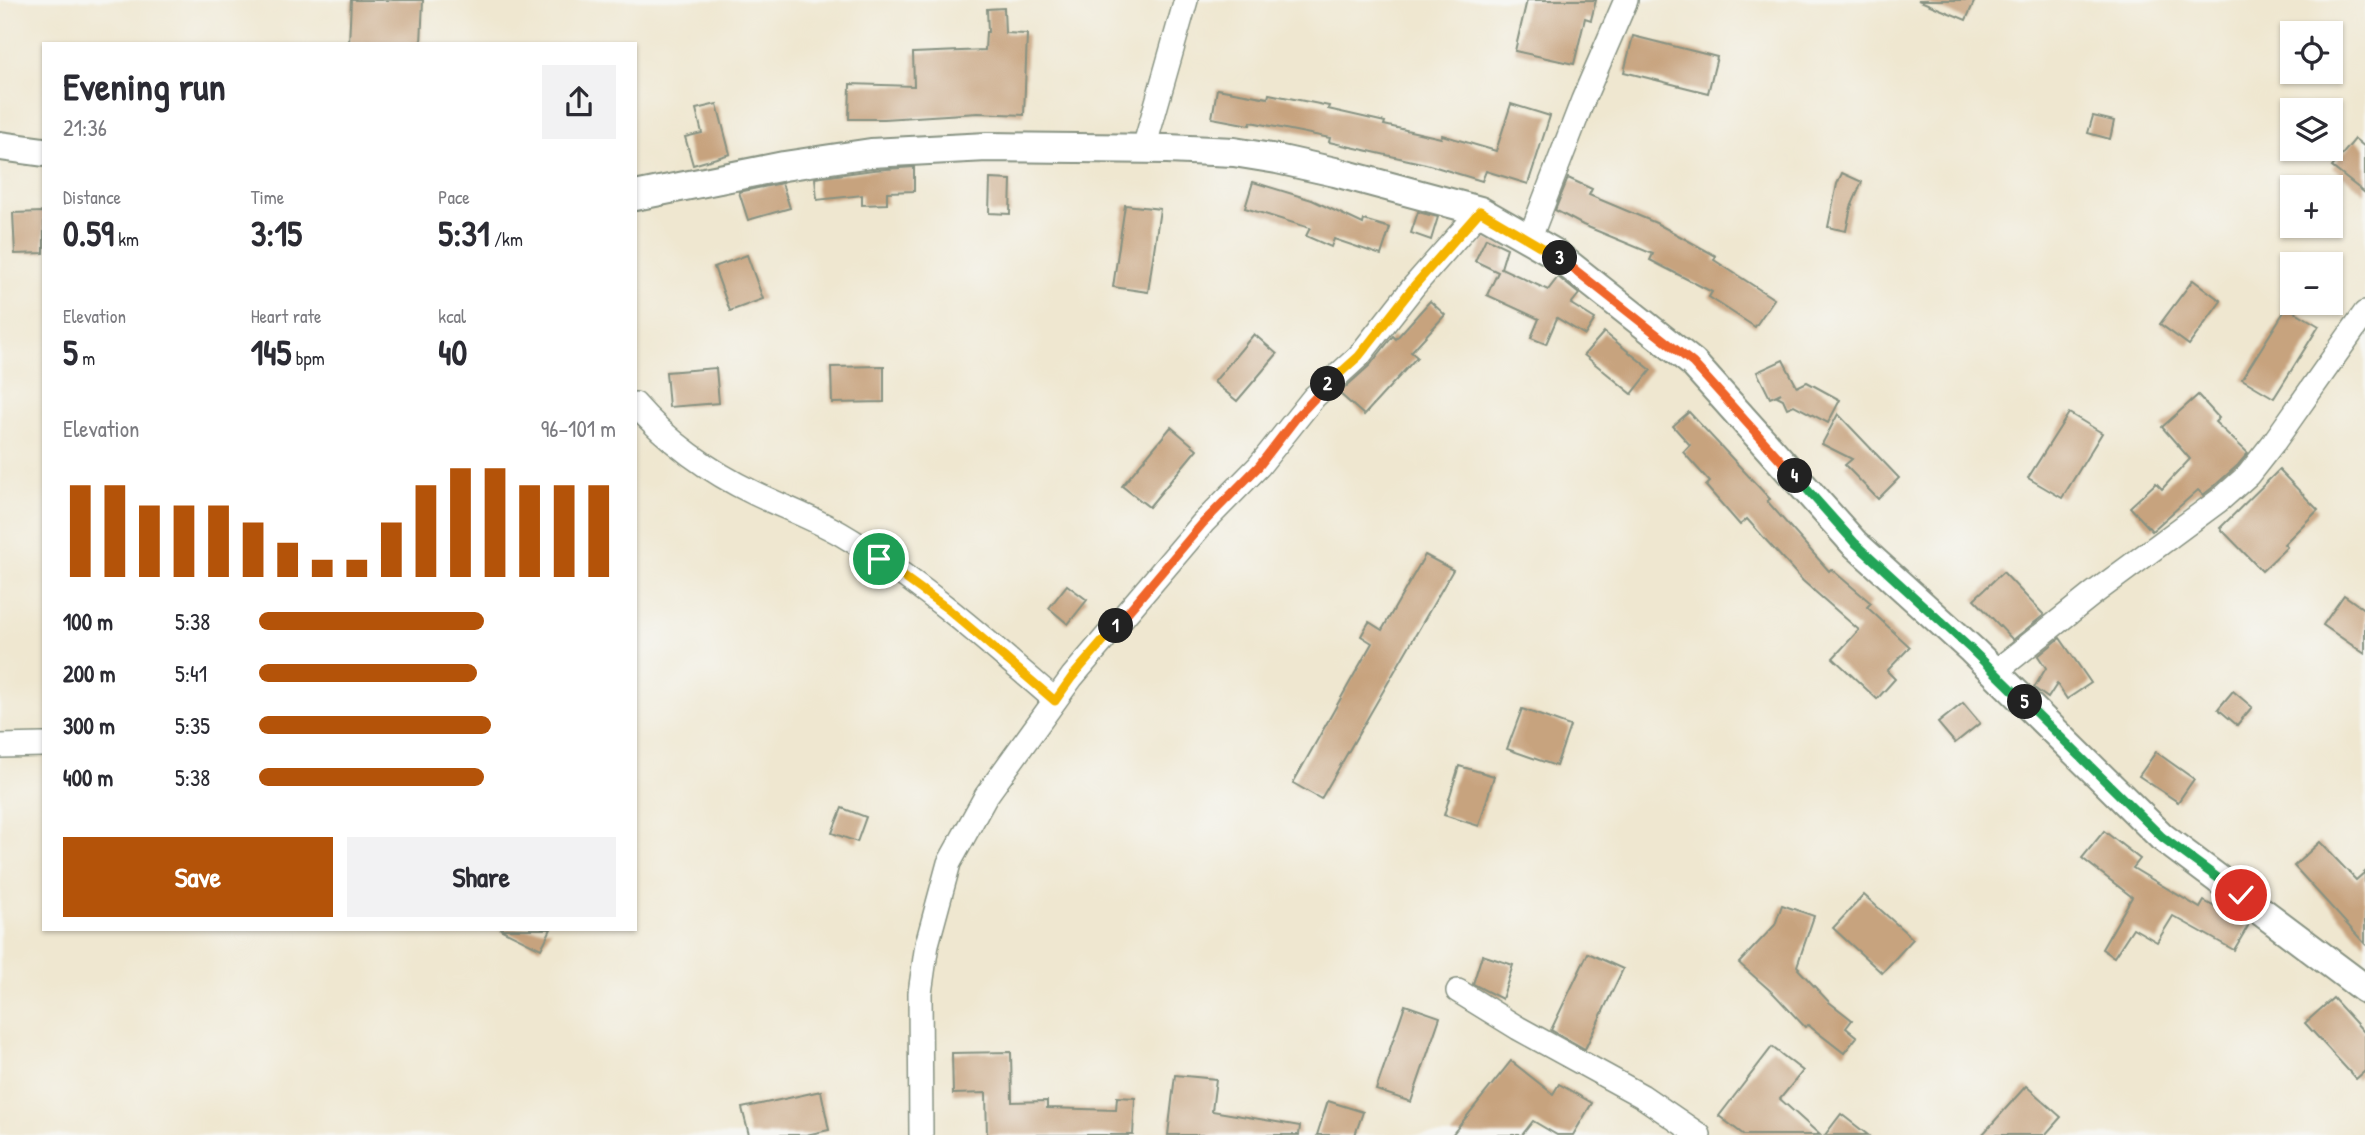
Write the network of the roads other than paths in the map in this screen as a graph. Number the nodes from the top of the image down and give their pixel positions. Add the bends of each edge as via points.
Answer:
1 (1186, 0) edge
2 (1626, 0) edge
3 (0, 146) edge
4 (1144, 148) junction
5 (42, 152) edge
6 (637, 196) edge
7 (1480, 211) junction
8 (1529, 240) junction
9 (2365, 313) edge
10 (637, 406) edge
11 (1995, 672) junction
12 (1055, 701) junction
13 (42, 745) edge
14 (0, 746) edge
15 (2365, 989) edge
16 (1458, 991) dead end
17 (921, 1135) edge
18 (1699, 1135) edge

1 - 4 street
2 - 8 street
3 - 5 street
4 - 6 street via 871,153
4 - 7 street via 1277,159
7 - 8 street
7 - 12 street via 1359,356 1314,397 1259,466 1203,523
8 - 11 street via 1554,253 1693,363 1854,542
9 - 11 street via 2248,475
10 - 12 street via 715,472 840,533 879,559 948,609
11 - 15 street via 2162,837
12 - 17 street via 986,796 949,863 927,944 920,993
13 - 14 street
16 - 18 street via 1642,1096

